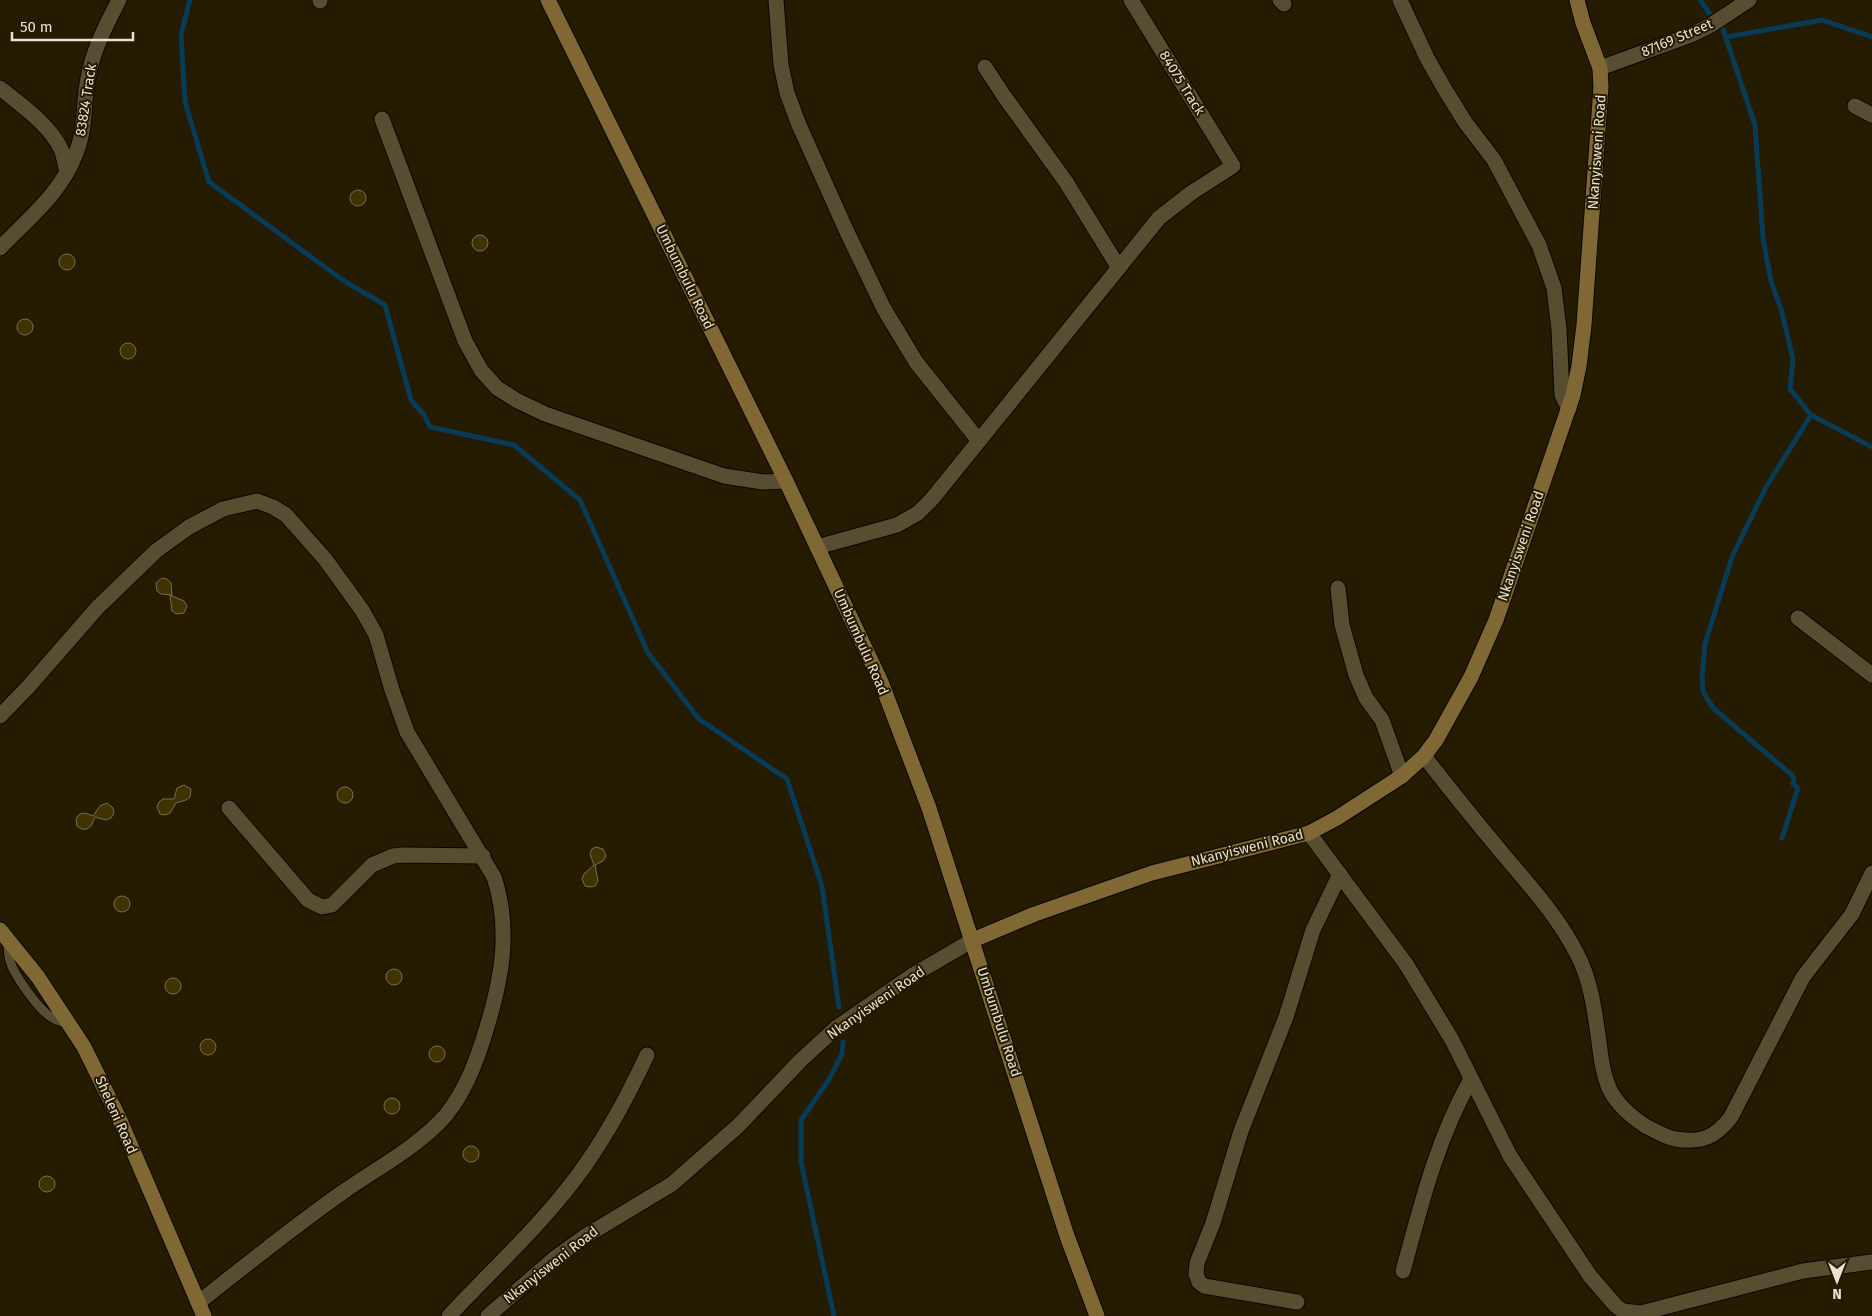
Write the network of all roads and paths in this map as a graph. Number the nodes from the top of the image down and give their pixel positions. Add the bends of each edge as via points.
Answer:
1 (119, 0) edge
2 (548, 0) edge
3 (776, 0) edge
4 (1131, 0) edge
5 (1400, 0) edge
6 (1577, 0) edge
7 (1749, 0) edge
8 (985, 67) dead end
9 (1600, 68) junction
10 (0, 88) edge
11 (1855, 106) dead end
12 (1872, 115) edge
13 (382, 119) dead end
14 (66, 172) junction
15 (0, 248) edge
16 (1119, 268) junction
17 (1569, 409) junction
18 (979, 441) junction
19 (786, 481) junction
20 (817, 547) junction
21 (1338, 588) dead end
22 (1798, 618) dead end
23 (1872, 675) edge
24 (0, 716) edge
25 (1424, 756) junction
26 (1402, 776) junction
27 (229, 808) dead end
28 (1309, 833) junction
29 (483, 856) junction
30 (1872, 873) edge
31 (1340, 874) junction
32 (4, 935) edge
33 (973, 940) junction
34 (648, 1055) dead end
35 (1471, 1079) junction
36 (1872, 1262) edge
37 (1403, 1270) dead end
38 (1298, 1302) dead end
39 (201, 1309) edge
40 (1622, 1314) edge
41 (449, 1316) edge
42 (488, 1316) edge
43 (1097, 1316) edge

1 - 14 street, 83824 Track via 93,55 87,80 83,128 76,154
2 - 19 street, Umbumbulu Road
3 - 18 street via 781,65 787,93 843,223 884,309 916,362
4 - 16 street, 84075 Track via 1234,166 1158,218
5 - 17 street via 1444,88 1494,160 1539,245 1554,288 1560,329 1562,395
6 - 9 street, Nkanyisweni Road
7 - 9 street, 87169 Street via 1691,35
8 - 16 street via 1066,182
9 - 17 street, Nkanyisweni Road via 1600,117 1584,325
10 - 14 street via 56,140
11 - 12 street
13 - 19 street via 465,341 481,370 497,388 545,414 724,476 753,481
14 - 15 street, 83824 Track via 50,196
16 - 18 street
17 - 25 street, Nkanyisweni Road via 1496,620 1467,685
18 - 20 street via 918,513 897,525
19 - 20 street, Umbumbulu Road
20 - 33 street, Umbumbulu Road via 881,682 929,808
21 - 26 street via 1342,625 1356,675 1366,698 1382,720
22 - 23 street
24 - 29 street via 97,608 156,551 189,527 223,509 257,501 286,515 362,610 376,635 407,732
25 - 26 street, Nkanyisweni Road
25 - 30 street via 1540,896 1578,955 1594,1009 1604,1076 1611,1092 1637,1121 1670,1138 1705,1138 1722,1128 1731,1117 1799,983 1852,914
26 - 28 street, Nkanyisweni Road
27 - 29 street via 308,900 322,907 337,901 372,865 382,860 403,855
28 - 31 street
28 - 33 street, Nkanyisweni Road via 1152,873 1035,914
29 - 39 street via 499,893 503,950 500,980 472,1073 458,1098 445,1116 413,1145 341,1193 265,1250
31 - 35 street via 1406,964 1452,1040
31 - 38 street via 1313,930 1286,1017 1241,1131 1213,1223 1197,1263 1196,1274 1204,1286
32 - 39 street, Sheleni Road via 69,1022 92,1063
33 - 42 street, Nkanyisweni Road via 913,975 836,1028 738,1126 672,1184 584,1237
33 - 43 street, Umbumbulu Road via 1067,1236
34 - 41 street via 604,1138 575,1179
35 - 37 street via 1458,1102 1424,1190
35 - 40 street via 1523,1177 1590,1276
36 - 40 street via 1803,1271 1641,1313

